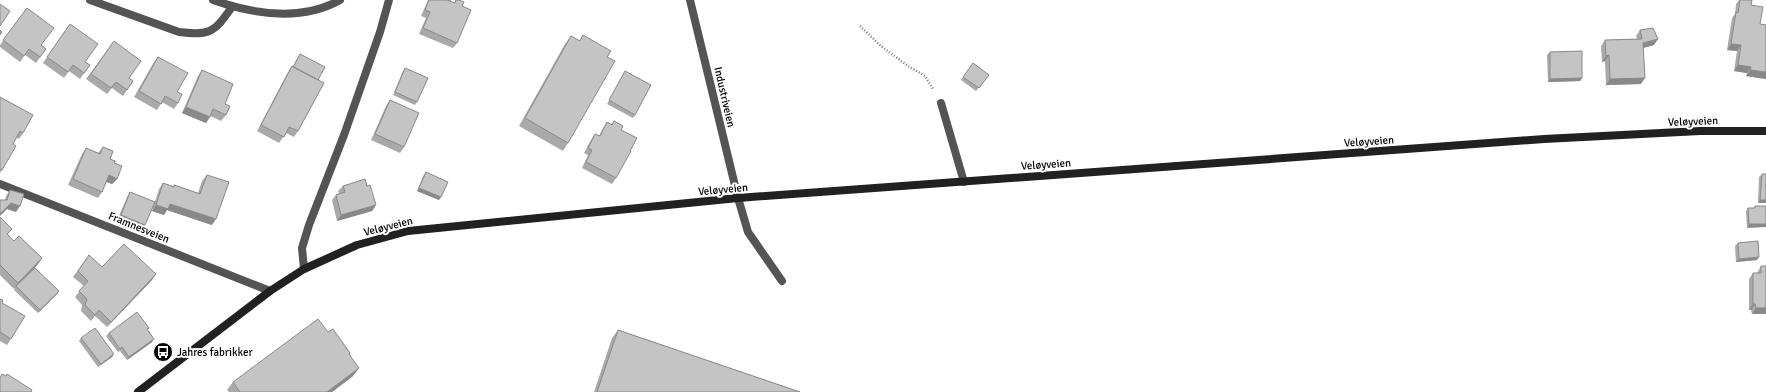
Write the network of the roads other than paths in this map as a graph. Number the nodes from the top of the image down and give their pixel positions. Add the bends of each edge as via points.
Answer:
1 (90, 0) edge
2 (213, 0) edge
3 (340, 0) edge
4 (389, 0) edge
5 (690, 0) edge
6 (232, 7) junction
7 (941, 103) road end
8 (1766, 132) edge
9 (964, 182) junction
10 (0, 184) edge
11 (738, 198) junction
12 (304, 269) junction
13 (782, 281) dead end
14 (270, 291) junction
15 (138, 392) edge

1 - 6 street via 179,32 194,34 208,32 218,26
2 - 6 street
3 - 6 street via 329,6 282,14
4 - 12 street via 344,135 309,225 302,248
5 - 11 street, Industriveien
7 - 9 street
8 - 9 main road, Veløyveien via 1700,131 1544,139
9 - 11 main road, Veløyveien
10 - 14 street, Framnesveien
11 - 12 main road, Veløyveien via 408,231 357,245
11 - 13 street, Industriveien via 748,232
12 - 14 main road
14 - 15 main road

